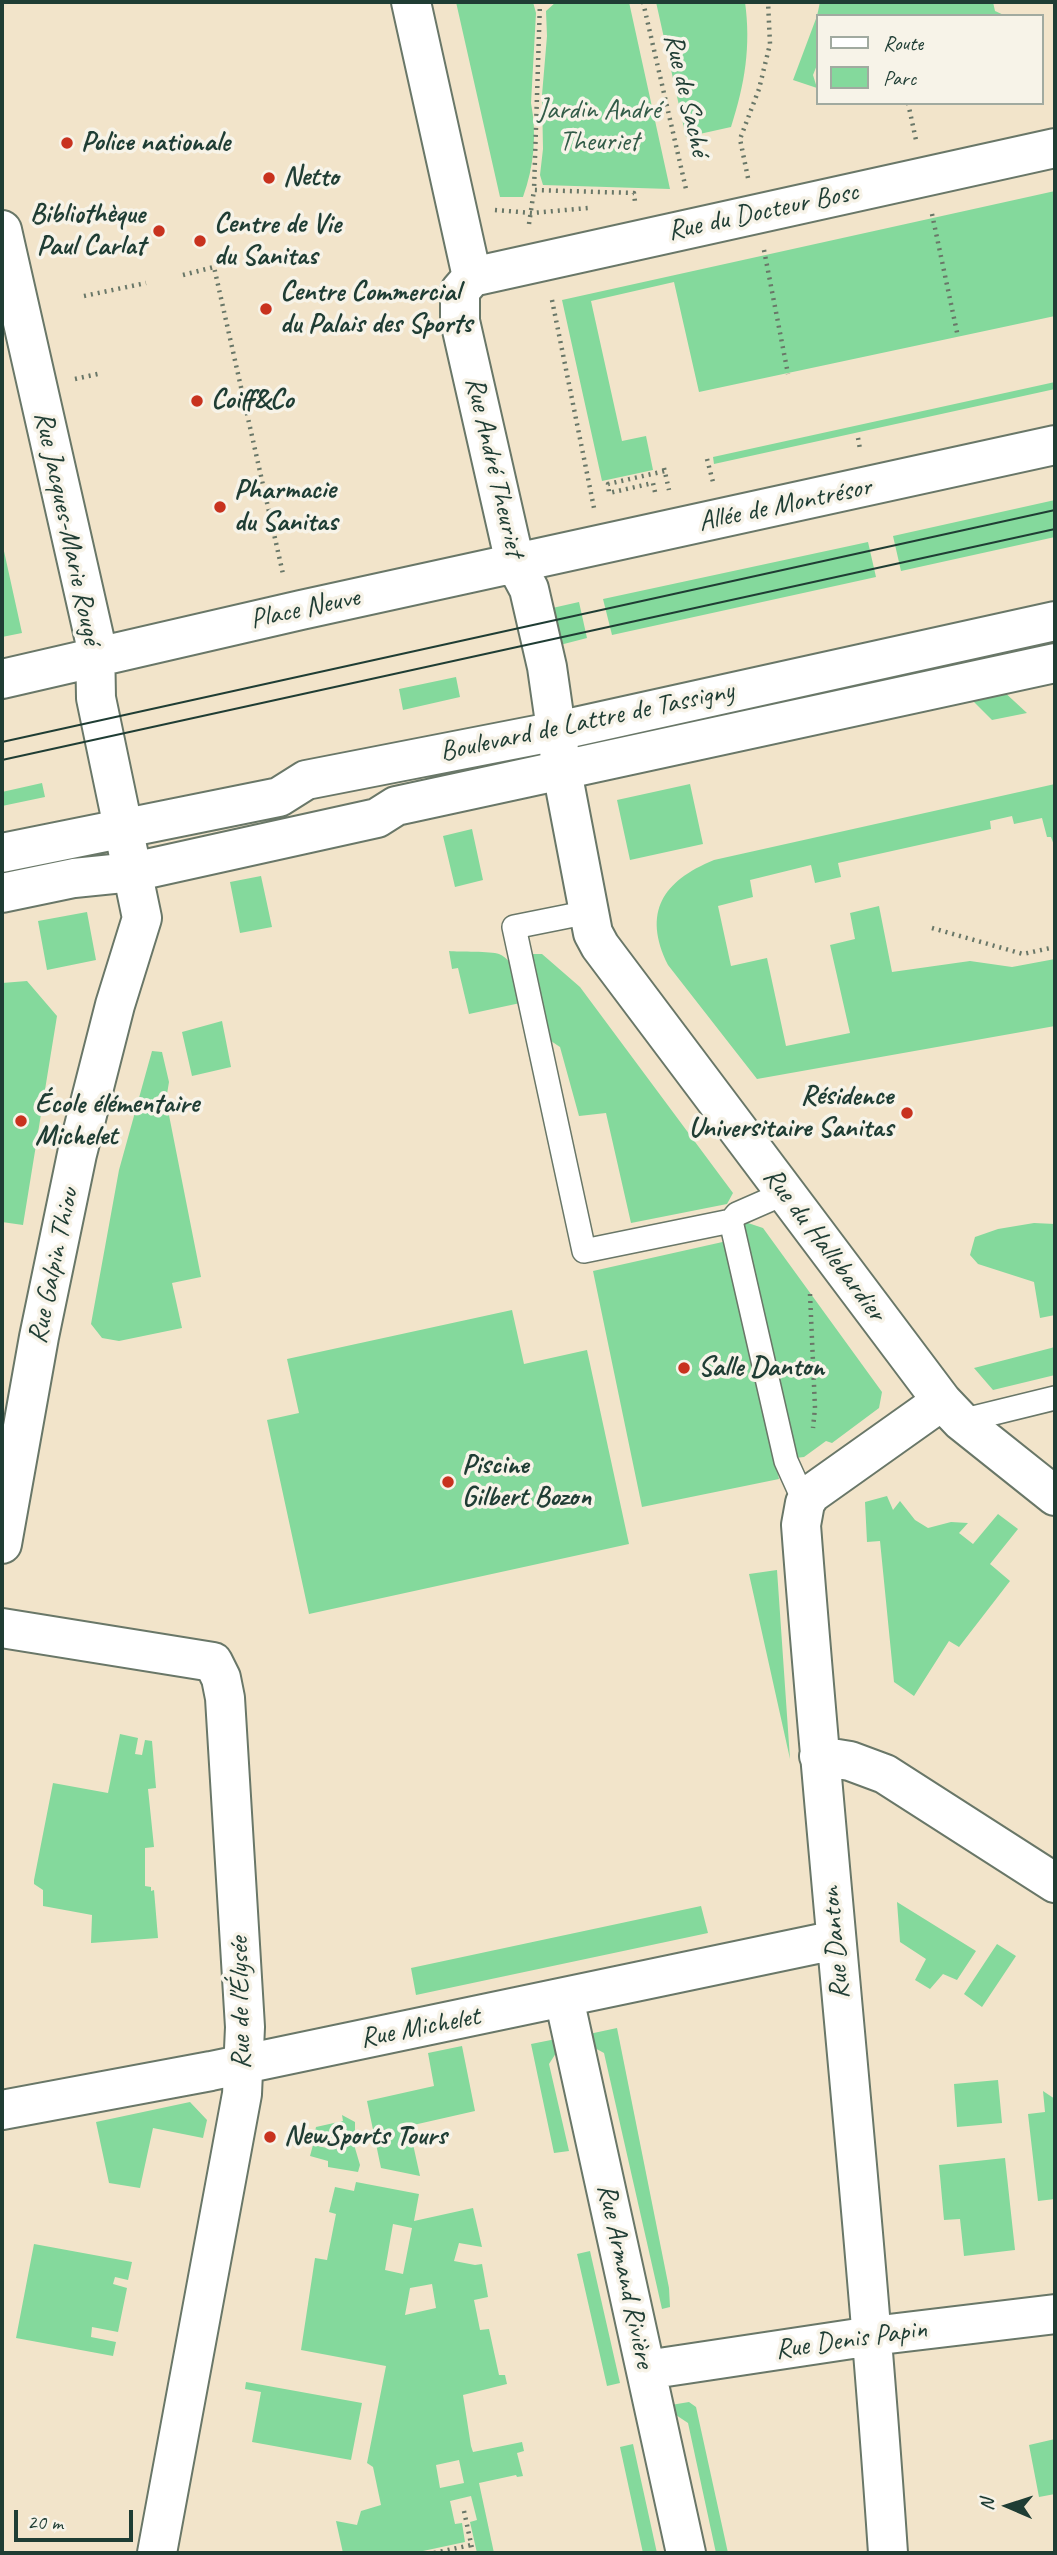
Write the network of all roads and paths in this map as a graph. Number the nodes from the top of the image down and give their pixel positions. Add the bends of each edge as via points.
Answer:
1 (411, 2) edge
2 (540, 2) edge
3 (643, 2) edge
4 (768, 2) edge
5 (908, 105) edge
6 (1055, 148) edge
7 (918, 149) dead end
8 (750, 187) dead end
9 (534, 190) junction
10 (688, 198) dead end
11 (533, 200) dead end
12 (648, 202) dead end
13 (635, 203) junction
14 (622, 204) dead end
15 (597, 207) dead end
16 (493, 209) dead end
17 (931, 211) dead end
18 (2, 230) edge
19 (763, 247) dead end
20 (183, 275) dead end
21 (472, 277) junction
22 (146, 283) dead end
23 (551, 294) dead end
24 (85, 296) dead end
25 (958, 337) dead end
26 (788, 374) dead end
27 (1055, 445) edge
28 (707, 459) dead end
29 (669, 488) dead end
30 (715, 491) dead end
31 (657, 504) dead end
32 (595, 508) dead end
33 (515, 563) junction
34 (285, 585) dead end
35 (1055, 621) edge
36 (95, 657) junction
37 (1055, 663) edge
38 (2, 679) edge
39 (557, 731) junction
40 (562, 771) junction
41 (122, 827) junction
42 (2, 853) edge
43 (133, 872) junction
44 (2, 893) edge
45 (589, 912) junction
46 (932, 928) dead end
47 (1055, 947) edge
48 (785, 1193) junction
49 (731, 1221) junction
50 (811, 1292) dead end
51 (1055, 1398) edge
52 (951, 1411) junction
53 (812, 1440) dead end
54 (1055, 1496) edge
55 (805, 1503) junction
56 (2, 1544) edge
57 (2, 1628) edge
58 (819, 1756) junction
59 (1055, 1883) edge
60 (836, 1940) junction
61 (564, 1998) junction
62 (243, 2064) junction
63 (2, 2110) edge
64 (1055, 2314) edge
65 (872, 2336) junction
66 (646, 2370) junction
67 (464, 2511) dead end
68 (471, 2545) junction
69 (157, 2553) edge
70 (434, 2553) edge
71 (473, 2553) edge
72 (686, 2553) edge
73 (888, 2553) edge

1 - 21 street
2 - 9 path
3 - 10 path, Rue de Saché
4 - 8 path via 770,44 740,139
5 - 7 path
6 - 21 street, Rue du Docteur Bosc
9 - 11 path
9 - 13 path via 634,193
12 - 13 path
13 - 14 path
15 - 16 path via 532,213
17 - 25 path
18 - 36 street, Rue Jacques-Marie Rougé
19 - 26 path
20 - 34 path via 214,267
21 - 33 street, Rue André Theuriet via 460,291 460,321
22 - 24 path
23 - 32 path
27 - 33 street, Allée de Montrésor
28 - 30 path
29 - 31 path via 665,469 608,484 609,493 653,484
33 - 36 street, Place Neuve
33 - 39 street, Rue André Theuriet via 529,589
35 - 39 street, Boulevard de Lattre de Tassigny
36 - 38 street, Place Neuve
36 - 41 street, Rue Jacques-Marie Rougé via 96,698
37 - 40 street, Boulevard de Lattre de Tassigny
39 - 40 street, Rue André Theuriet
39 - 41 street, Boulevard de Lattre de Tassigny via 325,775 306,780 279,797
40 - 43 street, Boulevard de Lattre de Tassigny via 396,806 377,818
40 - 45 street, Rue du Hallebardier
41 - 42 street, Boulevard de Lattre de Tassigny
41 - 43 street, Rue Galpin Thiou
43 - 44 street, Boulevard de Lattre de Tassigny
43 - 56 street, Rue Galpin Thiou via 142,918 77,1154
45 - 48 street, Rue du Hallebardier via 600,946
45 - 49 lane via 514,927 584,1251
46 - 47 path via 1023,954
48 - 49 lane
48 - 52 street, Rue du Hallebardier
49 - 55 lane via 786,1461
50 - 53 path
51 - 52 lane
52 - 54 street, Rue du Hallebardier
52 - 55 street via 811,1494
55 - 58 street, Rue Danton via 801,1525
57 - 62 street, Rue de l'Élysée via 214,1662 225,1698 246,2026
58 - 59 street via 885,1774
58 - 60 street, Rue Danton
60 - 61 street, Rue Michelet
60 - 65 street, Rue Danton
61 - 62 street, Rue Michelet
61 - 66 street, Rue Armand Rivière
62 - 63 street, Rue Michelet
62 - 69 street, Rue de l'Élysée via 242,2094
64 - 65 street, Rue Denis Papin
65 - 66 street, Rue Denis Papin
65 - 73 street, Rue Danton
66 - 72 street, Rue Armand Rivière
67 - 68 path
68 - 70 path
68 - 71 path

